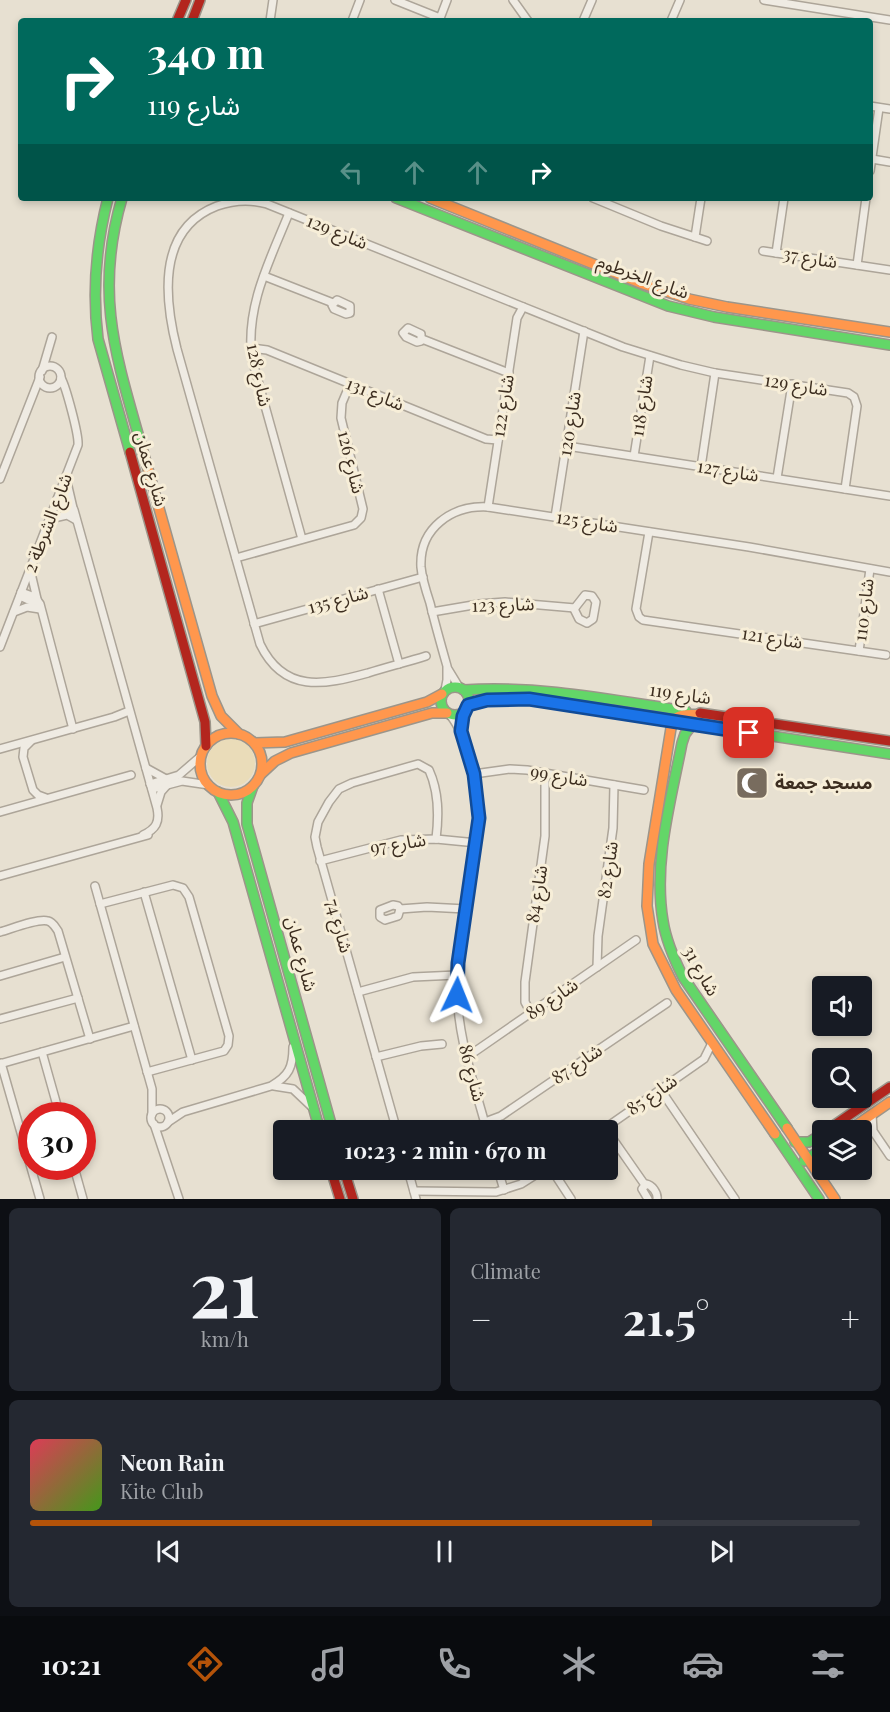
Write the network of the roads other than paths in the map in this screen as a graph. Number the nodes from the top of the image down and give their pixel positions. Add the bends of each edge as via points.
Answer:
1 (186, 0) edge
2 (200, 0) edge
3 (273, 0) edge
4 (360, 0) edge
5 (395, 0) edge
6 (447, 0) edge
7 (513, 0) edge
8 (592, 0) edge
9 (680, 0) edge
10 (764, 0) edge
11 (178, 18) edge
12 (193, 18) edge
13 (270, 18) edge
14 (353, 18) edge
15 (436, 18) edge
16 (441, 18) edge
17 (526, 18) edge
18 (584, 18) edge
19 (672, 18) edge
20 (890, 20) edge
21 (873, 107) edge
22 (879, 108) junction
23 (890, 109) edge
24 (873, 152) edge
25 (873, 159) edge
26 (890, 162) edge
27 (107, 201) edge
28 (121, 201) edge
29 (404, 201) edge
30 (438, 201) edge
31 (601, 201) edge
32 (701, 201) edge
33 (784, 201) edge
34 (866, 201) edge
35 (289, 213) junction
36 (695, 237) junction
37 (707, 241) dead end
38 (763, 251) dead end
39 (776, 253) junction
40 (857, 265) junction
41 (890, 270) edge
42 (264, 276) junction
43 (333, 303) dead end
44 (523, 307) junction
45 (584, 331) junction
46 (890, 332) edge
47 (52, 337) dead end
48 (422, 339) dead end
49 (890, 345) edge
50 (251, 348) junction
51 (48, 353) junction
52 (650, 356) junction
53 (52, 367) junction
54 (508, 373) junction
55 (715, 373) junction
56 (41, 374) junction
57 (61, 378) junction
58 (350, 384) junction
59 (792, 384) junction
60 (50, 387) junction
61 (32, 396) junction
62 (66, 397) junction
63 (498, 440) junction
64 (567, 446) junction
65 (634, 456) junction
66 (701, 467) junction
67 (67, 475) junction
68 (777, 478) junction
69 (0, 479) edge
70 (845, 489) junction
71 (890, 496) edge
72 (56, 502) junction
73 (488, 507) junction
74 (75, 514) junction
75 (555, 517) junction
76 (49, 519) junction
77 (649, 532) junction
78 (302, 539) junction
79 (236, 558) junction
80 (30, 568) junction
81 (870, 569) junction
82 (890, 572) edge
83 (423, 577) junction
84 (378, 589) junction
85 (20, 594) junction
86 (37, 599) junction
87 (574, 608) dead end
88 (40, 609) junction
89 (14, 612) junction
90 (432, 612) junction
91 (254, 624) junction
92 (0, 647) edge
93 (859, 651) junction
94 (886, 655) dead end
95 (426, 656) dead end
96 (399, 664) junction
97 (447, 666) junction
98 (462, 688) junction
99 (443, 692) junction
100 (467, 708) junction
101 (130, 713) junction
102 (449, 714) junction
103 (704, 714) junction
104 (672, 722) junction
105 (692, 725) junction
106 (73, 729) junction
107 (461, 731) junction
108 (832, 733) junction
109 (239, 734) junction
110 (30, 741) junction
111 (808, 741) junction
112 (890, 741) edge
113 (255, 743) junction
114 (206, 746) junction
115 (0, 749) edge
116 (890, 754) edge
117 (201, 756) junction
118 (146, 768) junction
119 (545, 773) junction
120 (261, 774) junction
121 (474, 774) junction
122 (131, 775) dead end
123 (169, 781) junction
124 (614, 784) junction
125 (209, 785) junction
126 (151, 786) junction
127 (253, 786) junction
128 (644, 790) dead end
129 (218, 792) junction
130 (49, 798) junction
131 (157, 806) junction
132 (0, 812) edge
133 (655, 827) junction
134 (436, 839) junction
135 (477, 843) junction
136 (320, 861) junction
137 (661, 866) junction
138 (0, 876) edge
139 (94, 886) dead end
140 (144, 892) junction
141 (100, 904) junction
142 (400, 909) dead end
143 (466, 909) junction
144 (0, 932) edge
145 (636, 940) dead end
146 (597, 955) junction
147 (65, 957) junction
148 (606, 961) junction
149 (597, 967) junction
150 (457, 975) junction
151 (0, 976) edge
152 (358, 992) junction
153 (78, 998) junction
154 (667, 1003) dead end
155 (531, 1013) junction
156 (0, 1019) edge
157 (134, 1026) junction
158 (293, 1038) junction
159 (90, 1039) junction
160 (712, 1043) junction
161 (442, 1044) dead end
162 (42, 1052) junction
163 (376, 1057) junction
164 (467, 1057) junction
165 (722, 1058) junction
166 (704, 1059) junction
167 (192, 1060) junction
168 (0, 1064) edge
169 (147, 1072) junction
170 (271, 1086) junction
171 (890, 1087) edge
172 (152, 1089) junction
173 (660, 1089) junction
174 (56, 1102) edge
175 (890, 1102) edge
176 (314, 1109) junction
177 (165, 1110) junction
178 (187, 1111) junction
179 (152, 1114) junction
180 (872, 1114) junction
181 (317, 1120) edge
182 (330, 1120) edge
183 (394, 1120) edge
184 (484, 1120) edge
185 (490, 1120) edge
186 (842, 1120) edge
187 (863, 1120) edge
188 (618, 1121) edge
189 (167, 1123) junction
190 (154, 1124) junction
191 (873, 1131) joint
192 (812, 1140) edge
193 (795, 1142) junction
194 (782, 1144) junction
195 (163, 1149) junction
196 (618, 1149) edge
197 (812, 1156) edge
198 (890, 1156) edge
199 (807, 1159) junction
200 (78, 1180) edge
201 (334, 1180) edge
202 (347, 1180) edge
203 (411, 1180) edge
204 (501, 1180) edge
205 (527, 1180) edge
206 (559, 1180) edge
207 (645, 1185) junction
208 (504, 1190) junction
209 (415, 1195) edge
210 (40, 1199) edge
211 (83, 1199) edge
212 (179, 1199) edge
213 (340, 1199) edge
214 (353, 1199) edge
215 (572, 1199) edge
216 (648, 1199) edge
217 (657, 1199) edge
218 (735, 1199) edge
219 (819, 1199) edge
220 (835, 1199) edge

1 - 11 main road
2 - 12 main road
3 - 13 street
4 - 14 street
5 - 15 street
6 - 16 street
7 - 17 street
8 - 18 street
9 - 19 street
10 - 20 street
21 - 22 street
22 - 23 street
22 - 24 street
25 - 26 street
27 - 114 main road, شارع عمان via 95,269 98,339 205,722
28 - 109 main road, شارع عمان via 107,281 116,354 213,701
29 - 49 main road, شارع الخرطوم via 675,308
30 - 46 main road, شارع الخرطوم via 689,299
31 - 36 street
32 - 36 street
33 - 39 street
34 - 40 street
35 - 42 street, شارع 128
35 - 44 street, شارع 129
35 - 79 street, شارع 129 via 249,201 213,208 184,230 169,265 173,335
36 - 37 street
38 - 39 street, شارع 37
39 - 40 street, شارع 37
40 - 41 street
42 - 43 street
42 - 50 street, شارع 128 via 252,310
44 - 45 street, شارع 129
44 - 54 street, شارع 122 via 517,318
45 - 52 street, شارع 129
45 - 64 street, شارع 120
47 - 51 street
48 - 54 street
50 - 58 street, شارع 131 via 267,350
50 - 78 street, شارع 128
51 - 53 street
51 - 56 street
52 - 55 street, شارع 129
52 - 65 street, شارع 118
53 - 56 street via 46,367
53 - 57 street
54 - 63 street, شارع 122
55 - 59 street, شارع 129
55 - 66 street
56 - 60 street via 42,385
56 - 61 street
57 - 60 street
57 - 62 street, شارع الشرطة 2
58 - 63 street, شارع 131 via 486,439
58 - 78 street, شارع 126 via 340,418 363,515 354,525
59 - 68 street
59 - 70 street, شارع 129 via 855,397
60 - 61 street
60 - 62 street
61 - 69 street
62 - 67 street, شارع الشرطة 2 via 78,438
63 - 73 street, شارع 122
64 - 65 street, شارع 127
64 - 75 street, شارع 120
65 - 66 street, شارع 127
66 - 68 street, شارع 127
67 - 72 street, شارع الشرطة 2
67 - 74 street
68 - 70 street, شارع 127
70 - 71 street, شارع 127
72 - 74 street
72 - 76 street, شارع الشرطة 2
73 - 75 street, شارع 125
73 - 83 street, شارع 125 via 456,510 435,526 423,549
74 - 76 street
74 - 101 street
75 - 77 street, شارع 125
76 - 80 street, شارع الشرطة 2
77 - 81 street, شارع 125
77 - 93 street, شارع 121 via 639,598 643,614 658,621
78 - 79 street, شارع 126
79 - 91 street, شارع 129
80 - 85 street, شارع الشرطة 2
80 - 86 street
81 - 82 street, شارع 125
81 - 93 street, شارع 110
83 - 84 street, شارع 135
83 - 90 street, شارع 125
84 - 91 street, شارع 135
84 - 96 street
85 - 86 street
85 - 88 street
85 - 89 street, شارع الشرطة 2
86 - 88 street
87 - 90 street, شارع 123 via 505,602
88 - 89 street via 27,607
88 - 106 street
89 - 92 street, شارع الشرطة 2
90 - 97 street, شارع 125
91 - 96 street, شارع 129 via 260,644 274,665 304,682 337,682
93 - 94 street, شارع 121
95 - 96 street, شارع 129
97 - 98 street, شارع 125
97 - 99 street, شارع 125
98 - 99 main road via 452,687
98 - 100 main road via 468,697
98 - 103 main road, شارع 119 via 532,688
99 - 102 main road via 440,703
99 - 113 main road via 427,702 285,742
100 - 102 main road via 457,715
100 - 104 main road, شارع 119 via 487,700 529,699
100 - 107 street, شارع 86
101 - 106 street
101 - 118 street
102 - 107 street, شارع 86
102 - 120 main road via 432,713 291,753
103 - 104 main road via 679,714
103 - 108 main road, شارع 119
104 - 105 main road, شارع 119
104 - 133 main road, شارع 31
105 - 111 main road, شارع 119
105 - 137 main road, شارع 31 via 682,743
106 - 110 street
107 - 121 street, شارع 86
108 - 111 main road via 836,736 833,741
108 - 112 main road, شارع 119
109 - 113 main road
109 - 114 main road via 217,736
110 - 115 street
110 - 130 street via 23,754 33,788 38,795
111 - 116 main road, شارع 119
113 - 120 main road via 262,761
114 - 117 main road
117 - 123 street
117 - 125 main road via 202,775
118 - 123 street
118 - 126 street
119 - 121 street, شارع 99 via 510,769
119 - 124 street, شارع 99
119 - 155 street, شارع 84 via 545,836 525,982 525,1002
120 - 127 main road
121 - 135 street, شارع 86
122 - 130 street
123 - 125 street
123 - 126 street
123 - 131 street
124 - 128 street, شارع 99
124 - 146 street, شارع 82 via 612,845
125 - 129 main road
126 - 131 street
127 - 129 main road via 240,794
127 - 182 main road, شارع عمان via 247,803 247,824
129 - 158 main road, شارع عمان via 231,816
130 - 132 street
131 - 138 street via 157,825 143,835
133 - 137 main road via 663,829
133 - 160 main road, شارع 31 via 647,878 650,932 669,978
134 - 135 street, شارع 97
134 - 136 street, شارع 97 via 392,842
134 - 136 street, شارع 74 via 438,809 433,782 429,770 415,764 344,786 335,793 317,827
135 - 143 street, شارع 86
136 - 152 street, شارع 74
137 - 193 main road, شارع 31 via 662,923 674,961
139 - 141 street
140 - 141 street
140 - 167 street
140 - 167 street via 173,885 187,892 229,1036 224,1051
141 - 157 street
142 - 143 street
143 - 150 street, شارع 86
144 - 147 street via 51,921
145 - 148 street, شارع 89
146 - 148 street
146 - 149 street, شارع 82
147 - 151 street
147 - 153 street
148 - 149 street, شارع 89
149 - 155 street, شارع 89
150 - 152 street via 413,977
150 - 164 street, شارع 86
152 - 163 street, شارع 74
153 - 156 street
153 - 159 street
154 - 185 street, شارع 87
155 - 164 street, شارع 89
157 - 159 street
157 - 169 street
158 - 170 street via 290,1070
158 - 176 main road, شارع عمان
159 - 162 street
160 - 165 main road, شارع 31
160 - 166 street, شارع 85
161 - 163 street
162 - 168 street
162 - 174 street
163 - 183 street, شارع 74
164 - 184 street, شارع 86
165 - 166 street
165 - 194 main road, شارع 31
166 - 173 street, شارع 85
167 - 169 street
168 - 210 street
169 - 172 street
170 - 176 street via 293,1089
170 - 178 street
171 - 186 main road
172 - 177 street
172 - 179 street
173 - 188 street, شارع 85
173 - 218 street
175 - 180 main road
176 - 181 main road, شارع عمان
177 - 178 street
177 - 179 street
177 - 189 street via 169,1116
178 - 189 street
179 - 190 street
180 - 187 main road
180 - 191 street
189 - 190 street
189 - 195 street
190 - 195 street
191 - 198 street
192 - 193 main road
193 - 199 main road, شارع 31
194 - 199 main road via 800,1161
194 - 219 main road, شارع 31
195 - 212 street
196 - 207 street
197 - 199 main road
199 - 220 main road, شارع 31
200 - 211 street
201 - 213 main road
202 - 214 main road
203 - 209 street
204 - 208 street
205 - 208 street
206 - 215 street
207 - 216 street via 643,1191
207 - 217 street via 651,1186
208 - 209 street

